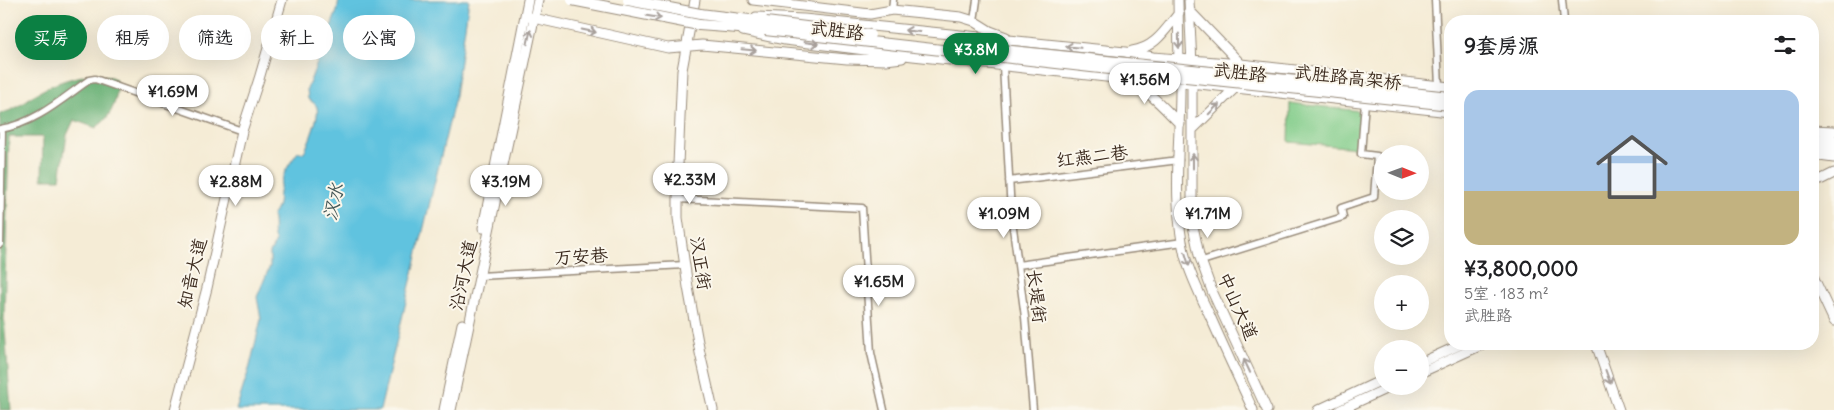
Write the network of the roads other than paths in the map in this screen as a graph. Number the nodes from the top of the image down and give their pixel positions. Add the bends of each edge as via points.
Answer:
1 (282, 0) edge
2 (528, 0) edge
3 (538, 0) edge
4 (572, 0) edge
5 (628, 0) edge
6 (694, 0) edge
7 (753, 0) edge
8 (893, 0) edge
9 (977, 0) edge
10 (1178, 0) edge
11 (1189, 0) edge
12 (1435, 0) edge
13 (1562, 0) edge
14 (892, 10) junction
15 (1189, 10) junction
16 (1179, 13) junction
17 (870, 14) junction
18 (1563, 15) edge
19 (529, 17) junction
20 (974, 21) junction
21 (730, 23) junction
22 (842, 23) junction
23 (765, 26) junction
24 (1020, 42) junction
25 (686, 47) junction
26 (1125, 52) junction
27 (913, 56) junction
28 (1179, 59) junction
29 (1191, 60) junction
30 (1241, 64) junction
31 (1003, 66) junction
32 (1115, 78) junction
33 (1180, 82) junction
34 (1192, 83) junction
35 (1439, 86) junction
36 (1444, 86) edge
37 (1236, 88) junction
38 (1444, 96) edge
39 (1365, 102) junction
40 (1444, 104) edge
41 (1444, 111) edge
42 (1180, 124) junction
43 (1, 129) edge
44 (1193, 129) junction
45 (1819, 130) edge
46 (242, 131) junction
47 (1834, 131) edge
48 (1819, 139) edge
49 (1834, 140) edge
50 (1819, 148) edge
51 (1834, 149) edge
52 (1819, 157) edge
53 (1834, 158) edge
54 (1178, 160) junction
55 (1834, 173) edge
56 (1819, 180) edge
57 (1009, 181) junction
58 (678, 199) junction
59 (1183, 242) junction
60 (0, 244) edge
61 (1202, 261) junction
62 (1018, 264) junction
63 (685, 265) junction
64 (479, 276) junction
65 (1819, 289) edge
66 (1834, 321) edge
67 (1449, 350) edge
68 (1471, 350) edge
69 (1598, 350) edge
70 (1429, 359) edge
71 (1429, 369) edge
72 (1374, 384) edge
73 (1374, 394) edge
74 (175, 410) edge
75 (444, 410) edge
76 (451, 410) edge
77 (714, 410) edge
78 (884, 410) edge
79 (1034, 410) edge
80 (1253, 410) edge
81 (1267, 410) edge
82 (1318, 410) edge
83 (1340, 410) edge
84 (1619, 410) edge

1 - 46 main road, 知音大道
2 - 19 main road, 沿河大道
3 - 19 main road, 沿河大道
4 -> 21 main road, 武胜路, bridge via 699,25
5 - 21 main road, 武胜路, bridge
6 - 25 main road, 汉正街
7 - 17 main road
8 - 14 street
9 - 20 street
10 - 16 main road, 中山大道
11 - 15 main road, 中山大道
12 - 35 street
13 - 18 street
14 - 17 main road
14 - 20 main road
15 - 29 main road, 中山大道
15 - 30 main road
16 - 26 main road via 1157,41 1139,50
16 -> 28 main road, 中山大道
17 - 22 main road
19 -> 25 main road via 668,48
64 -> 19 main road, 沿河大道
19 - 75 main road, 沿河大道
20 - 24 main road
21 - 22 main road, 武胜路 via 780,17
21 - 23 main road
21 -> 27 main road, 武胜路 via 785,40
24 -> 22 main road, 武胜路
23 - 38 main road, 武胜路高架桥, bridge
23 - 40 main road, 武胜路高架桥, bridge via 1091,67
26 -> 24 main road, 武胜路
25 -> 27 main road via 702,45 847,59 886,60
25 - 58 main road, 汉正街 via 682,70
26 - 28 main road, 武胜路
27 - 31 main road, 武胜路
28 - 29 main road, 武胜路
28 - 33 main road, 中山大道
29 - 30 main road, 武胜路
29 - 34 main road, 中山大道
30 - 35 main road, 武胜路
31 - 32 main road, 武胜路
31 - 57 street, 长堤街
32 - 33 main road, 武胜路
32 - 42 main road via 1146,91
33 - 34 main road, 武胜路
33 - 42 main road, 中山大道
34 - 37 main road, 武胜路
34 - 44 main road, 中山大道
35 - 36 main road, 武胜路
37 - 39 main road, 武胜路
44 -> 37 main road
39 - 41 main road, 武胜路
39 - 61 street via 1360,154 1377,156 1374,197 1341,208 1343,217
42 - 54 main road, 中山大道
43 - 46 street via 41,113 95,79
43 - 60 street
61 -> 44 main road, 中山大道 via 1193,226
45 - 47 main road
46 - 74 main road, 知音大道 via 207,288
48 - 49 main road
50 - 51 main road
52 - 53 main road
54 - 57 street, 红燕二巷
54 - 59 main road, 中山大道
55 - 56 main road
57 - 62 street, 长堤街
58 - 63 main road, 汉正街
58 - 78 street via 862,208 871,353
59 - 62 street
59 -> 80 main road, 中山大道 via 1198,289
81 -> 61 main road, 中山大道
62 - 79 street, 长堤街
63 - 64 street, 万安巷
63 - 77 main road, 汉正街 via 700,353
64 - 76 main road, 沿河大道
65 - 66 main road
67 - 70 main road
68 - 71 main road
69 -> 84 main road
72 - 82 main road
73 - 83 main road

